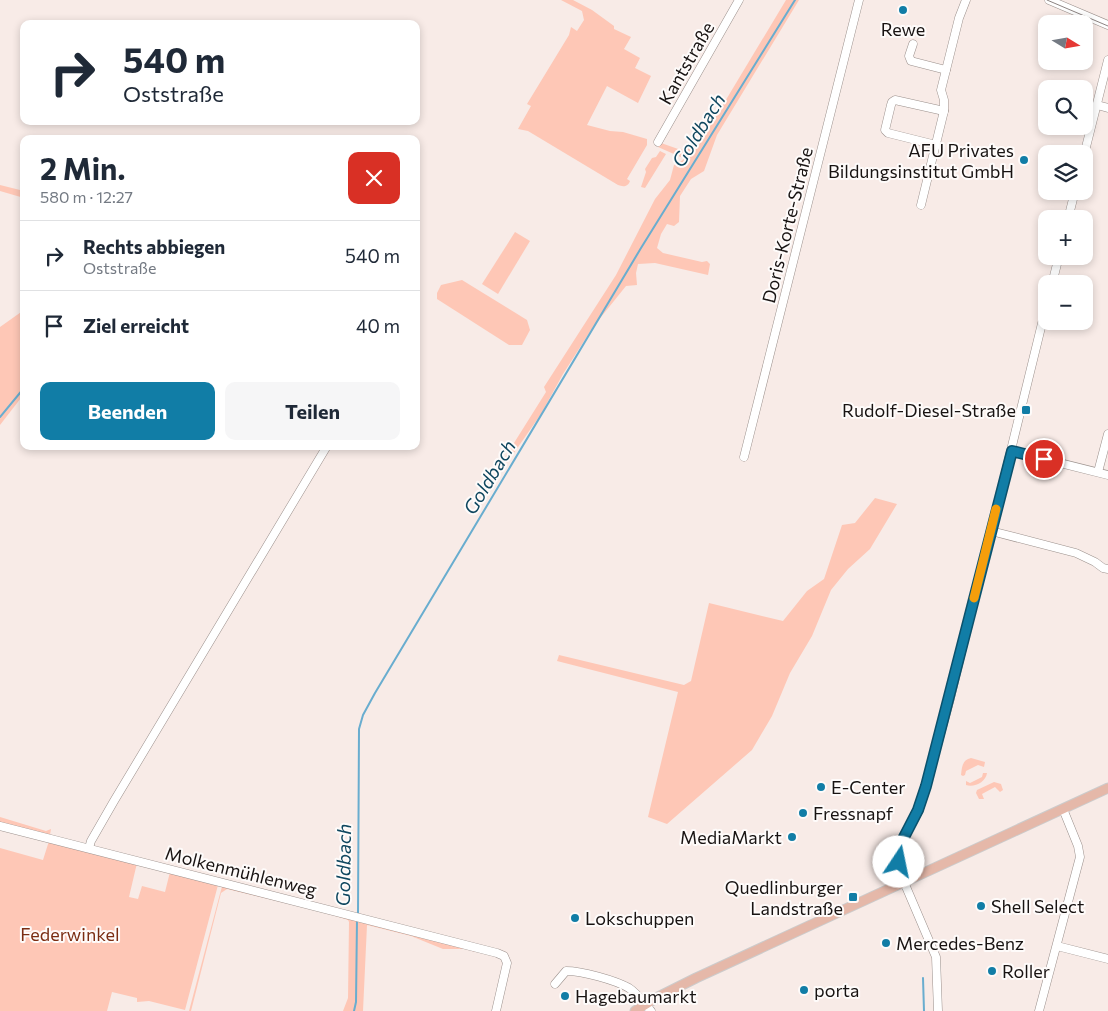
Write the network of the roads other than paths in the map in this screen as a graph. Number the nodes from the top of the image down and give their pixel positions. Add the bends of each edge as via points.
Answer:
1 (740, 0) edge
2 (859, 0) edge
3 (966, 0) edge
4 (1049, 0) edge
5 (1108, 24) edge
6 (913, 44) dead end
7 (1108, 60) edge
8 (946, 70) junction
9 (1097, 105) junction
10 (1108, 108) edge
11 (944, 111) junction
12 (658, 142) dead end
13 (936, 145) junction
14 (1087, 145) edge
15 (921, 205) dead end
16 (1041, 330) edge
17 (1108, 434) edge
18 (325, 450) edge
19 (1012, 451) junction
20 (744, 457) dead end
21 (1098, 472) junction
22 (1108, 475) edge
23 (991, 531) junction
24 (1108, 569) edge
25 (1108, 788) edge
26 (1063, 808) junction
27 (0, 826) edge
28 (88, 848) junction
29 (904, 882) junction
30 (1057, 946) junction
31 (1108, 958) edge
32 (555, 984) dead end
33 (648, 1008) edge
34 (496, 1011) edge
35 (636, 1011) edge
36 (938, 1011) edge
37 (1039, 1011) edge

1 - 12 street, Kantstraße
2 - 20 street, Doris-Korte-Straße
3 - 8 street
4 - 5 street
6 - 8 street via 909,56 911,61
7 - 9 street
8 - 11 street via 941,90
9 - 10 street
9 - 14 street
11 - 13 street
11 - 13 street via 895,100 890,105 885,130 888,133
13 - 15 street
16 - 19 street
17 - 21 street
18 - 28 street
19 - 21 street
19 - 23 street
21 - 22 street
23 - 24 street via 1076,554
23 - 29 street via 926,786 900,847 898,859
25 - 26 main road
26 - 29 main road
26 - 30 street via 1080,857
27 - 28 street, Molkenmühlenweg
28 - 34 street, Molkenmühlenweg via 497,953 504,956 507,963
29 - 33 main road via 696,978
29 - 36 street via 936,957
30 - 31 street
30 - 37 street
32 - 33 street via 566,971 573,971 627,987
33 - 35 main road

